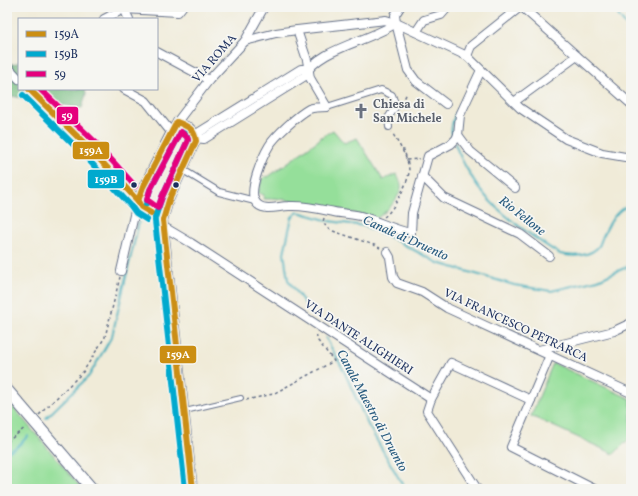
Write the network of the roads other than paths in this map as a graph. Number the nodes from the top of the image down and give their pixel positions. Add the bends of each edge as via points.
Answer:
1 (182, 7) edge
2 (264, 7) edge
3 (400, 7) edge
4 (448, 7) edge
5 (521, 7) edge
6 (123, 8) edge
7 (106, 18) edge
8 (128, 18) edge
9 (396, 23) junction
10 (297, 30) junction
11 (416, 32) junction
12 (245, 41) junction
13 (158, 53) edge
14 (467, 56) junction
15 (577, 56) junction
16 (7, 66) edge
17 (308, 69) junction
18 (481, 70) junction
19 (18, 78) edge
20 (209, 80) junction
21 (30, 90) edge
22 (126, 90) edge
23 (514, 102) junction
24 (446, 104) dead end
25 (631, 104) edge
26 (327, 107) junction
27 (177, 122) junction
28 (389, 127) road end
29 (171, 132) junction
30 (195, 136) junction
31 (455, 139) junction
32 (631, 158) edge
33 (183, 170) junction
34 (422, 176) junction
35 (515, 188) dead end
36 (138, 201) junction
37 (255, 201) junction
38 (164, 220) junction
39 (387, 252) road end
40 (549, 256) dead end
41 (121, 271) road end
42 (631, 323) edge
43 (631, 328) edge
44 (544, 353) junction
45 (7, 390) edge
46 (631, 393) edge
47 (239, 398) road end
48 (431, 399) junction
49 (531, 400) junction
50 (185, 411) junction
51 (92, 489) edge
52 (194, 489) edge
53 (477, 489) edge
54 (594, 489) edge

1 - 6 street via 178,12
2 - 12 street, VIA ROMA
3 - 9 street via 395,15
4 - 11 street via 441,15 424,20
5 - 14 street via 472,46
5 - 15 street
6 - 7 street
6 - 8 street
9 - 10 street via 386,20
9 - 11 street
9 - 17 street via 386,30 322,56
9 - 24 street via 408,70 416,81
10 - 12 street
10 - 17 street
11 - 14 street
12 - 20 street, VIA ROMA
13 - 20 street
14 - 18 street
15 - 23 street
15 - 25 street
16 - 19 street
17 - 26 street via 310,78
17 - 30 street via 305,76 204,139
18 - 23 street
18 - 31 street via 460,115
20 - 27 street, VIA ROMA
21 - 36 street, VIA DANTE ALIGHIERI via 92,150
22 - 29 street via 146,102
23 - 32 street via 566,139 602,153
26 - 28 street via 381,90 392,94 396,106 388,118
26 - 37 street via 311,109 296,118 270,144 255,180
27 - 29 street, VIA ROMA
27 - 30 street via 189,127
29 - 36 street, VIA ROMA
30 - 33 street
31 - 34 street via 428,156
31 - 35 street
33 - 37 street via 225,194
33 - 38 street via 169,200
34 - 37 street via 412,213 410,233 364,217 289,206 270,209
34 - 40 street via 444,198 520,234
36 - 38 street, VIA DANTE ALIGHIERI via 141,207
36 - 41 street, VIA ROMA
38 - 48 street, VIA DANTE ALIGHIERI via 191,243
38 - 50 street
39 - 44 street, VIA FRANCESCO PETRARCA via 397,283 422,292 446,308
42 - 44 street via 614,331
43 - 44 street via 615,336
44 - 46 street, VIA FRANCESCO PETRARCA
44 - 49 street
45 - 51 street via 30,423
47 - 50 lane
48 - 49 street via 451,363
48 - 53 street via 427,411
49 - 54 street via 511,447
50 - 52 street

